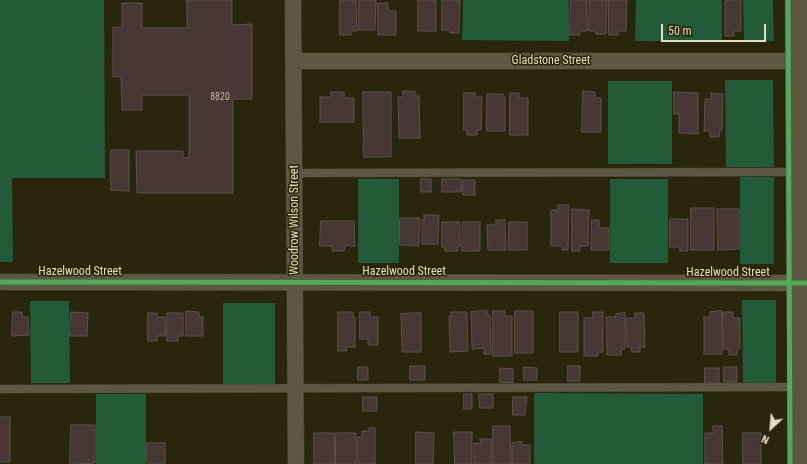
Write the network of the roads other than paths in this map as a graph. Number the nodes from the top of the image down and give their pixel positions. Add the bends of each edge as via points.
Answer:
1 (293, 0) edge
2 (796, 0) edge
3 (294, 61) junction
4 (802, 63) edge
5 (796, 172) junction
6 (295, 173) junction
7 (0, 282) edge
8 (295, 282) junction
9 (802, 283) edge
10 (798, 387) junction
11 (0, 389) edge
12 (294, 389) junction
13 (296, 464) edge
14 (799, 464) edge

1 - 3 street, Woodrow Wilson Street
2 - 4 street
3 - 4 street, Gladstone Street
3 - 6 street, Woodrow Wilson Street
4 - 5 street
5 - 6 lane
5 - 9 street
6 - 8 street, Woodrow Wilson Street
7 - 8 street, Hazelwood Street
8 - 9 street, Hazelwood Street
8 - 12 street, Woodrow Wilson Street
9 - 10 street
10 - 12 lane
10 - 14 street
11 - 12 lane
12 - 13 street, Woodrow Wilson Street

